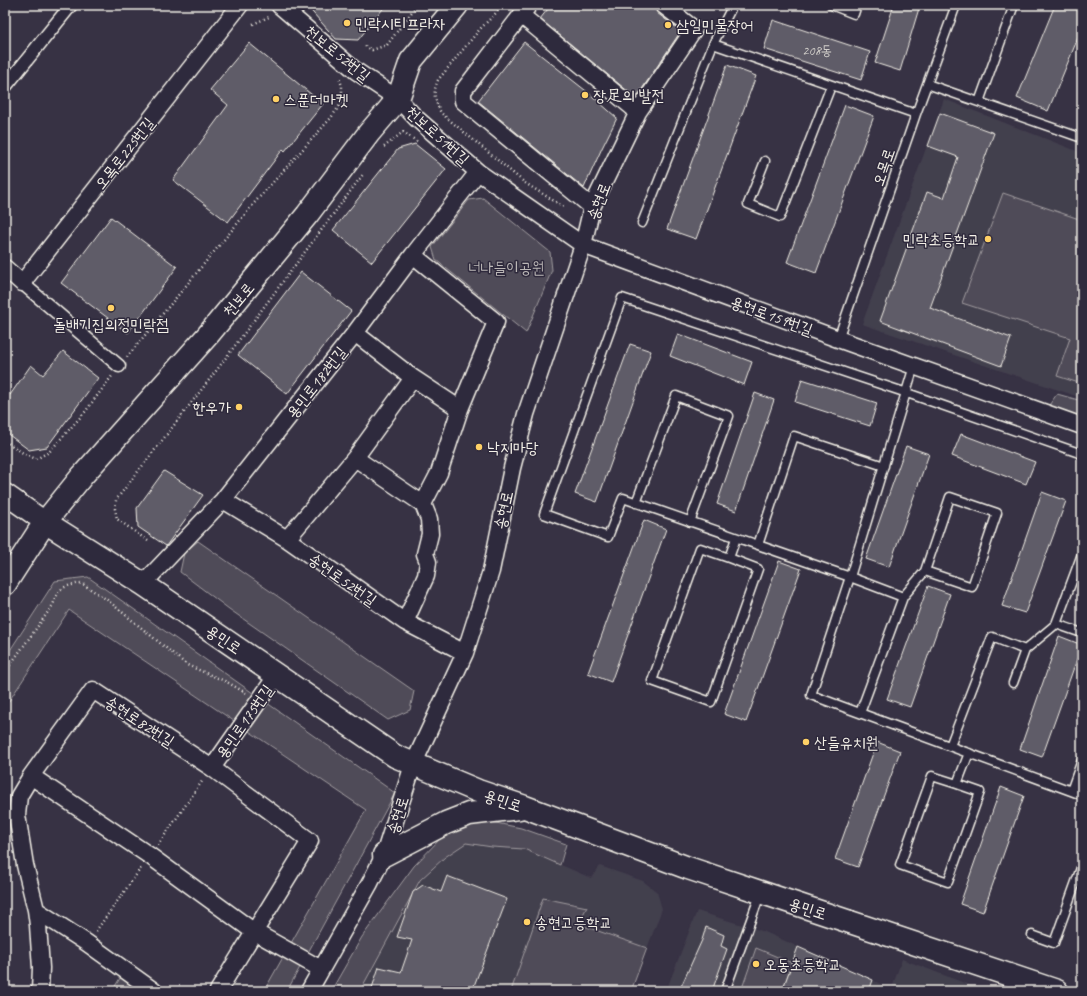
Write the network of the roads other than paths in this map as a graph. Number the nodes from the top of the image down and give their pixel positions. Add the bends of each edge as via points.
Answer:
1 (71, 5) edge
2 (240, 5) edge
3 (279, 5) edge
4 (457, 5) edge
5 (664, 5) edge
6 (733, 5) edge
7 (831, 5) edge
8 (857, 5) edge
9 (956, 5) edge
10 (1014, 5) edge
11 (525, 10) edge
12 (713, 44) junction
13 (927, 84) junction
14 (831, 86) junction
15 (5, 87) edge
16 (398, 99) junction
17 (979, 102) junction
18 (638, 112) junction
19 (916, 114) junction
20 (1082, 138) edge
21 (765, 161) dead end
22 (478, 172) junction
23 (592, 207) junction
24 (642, 223) dead end
25 (583, 245) junction
26 (413, 255) junction
27 (5, 268) edge
28 (22, 283) junction
29 (355, 333) junction
30 (838, 339) junction
31 (119, 366) road end
32 (914, 366) junction
33 (413, 378) junction
34 (907, 393) junction
35 (460, 409) junction
36 (1082, 426) edge
37 (1082, 454) edge
38 (355, 458) junction
39 (884, 466) junction
40 (5, 494) edge
41 (223, 500) junction
42 (636, 503) junction
43 (423, 504) junction
44 (45, 522) junction
45 (690, 522) junction
46 (736, 538) junction
47 (287, 539) junction
48 (758, 545) junction
49 (1082, 554) edge
50 (729, 558) junction
51 (925, 571) junction
52 (850, 577) junction
53 (5, 584) edge
54 (143, 584) junction
55 (903, 597) junction
56 (405, 622) junction
57 (1056, 624) junction
58 (1082, 633) edge
59 (1025, 650) junction
60 (466, 653) junction
61 (277, 675) junction
62 (1013, 683) dead end
63 (860, 713) junction
64 (950, 746) junction
65 (969, 753) junction
66 (1082, 760) edge
67 (413, 765) junction
68 (212, 768) junction
69 (31, 776) junction
70 (957, 784) junction
71 (1071, 791) junction
72 (1082, 795) edge
73 (525, 807) junction
74 (384, 855) junction
75 (1082, 865) edge
76 (761, 892) junction
77 (36, 910) junction
78 (253, 931) junction
79 (1032, 935) dead end
80 (321, 969) junction
81 (40, 991) edge
82 (154, 991) edge
83 (218, 991) edge
84 (309, 991) edge
85 (725, 991) edge
86 (1057, 991) edge

1 - 15 street
2 - 28 street, 오목로225번길
3 - 16 street, 천보로52번길 via 356,71
4 - 16 main road, 천보로 via 411,61
5 - 18 street, 송현로 via 694,29
6 - 12 lane
7 - 8 lane via 854,14
9 - 13 lane, 오목로
10 - 17 lane
11 - 18 street
11 - 23 street via 463,90 463,101
12 - 14 lane
12 - 24 lane
13 - 17 lane
13 - 19 lane, 오목로
14 - 19 lane
14 - 21 lane via 780,217 748,204
16 - 22 street, 천보로51번길
16 - 44 main road, 천보로 via 208,335 82,476
17 - 20 lane
18 - 23 street, 송현로
19 - 30 lane, 오목로
22 - 25 street, 용현로159번길
22 - 26 street, 용민로182번길
23 - 25 street, 송현로
25 - 30 street, 용현로159번길
25 - 60 street, 송현로 via 526,414 490,571
26 - 29 street, 용민로182번길
26 - 35 street via 496,322
27 - 28 street
28 - 31 street
29 - 33 street
29 - 41 street, 용민로182번길
30 - 32 street, 용현로159번길
32 - 34 lane
32 - 36 street, 용현로159번길
33 - 35 street
33 - 38 street
34 - 37 lane
34 - 39 lane
34 - 42 lane via 622,298 544,514 608,537 623,498
35 - 43 street via 439,472
38 - 43 street
38 - 47 street
39 - 48 lane via 794,436
39 - 52 lane
40 - 44 street, 용민로
41 - 47 street, 송현로52번길
41 - 54 street, 용민로182번길
42 - 45 lane
42 - 45 lane via 676,396 729,416
43 - 56 street via 430,534 426,554 426,576
44 - 53 main road, 천보로
44 - 54 main road, 용민로
45 - 46 lane
46 - 48 lane
46 - 50 lane
47 - 56 street, 송현로52번길
48 - 52 lane
49 - 57 lane
50 - 50 lane via 700,548 652,680 711,702 758,568
51 - 51 lane via 972,587 997,513 950,497
51 - 55 lane
52 - 55 lane
52 - 63 lane via 811,695
54 - 61 main road, 용민로
55 - 63 lane
56 - 60 street, 송현로52번길
57 - 58 lane
57 - 59 lane
59 - 62 lane
59 - 64 lane via 992,637
60 - 67 street, 송현로
61 - 67 main road, 용민로
61 - 68 street, 용민로175번길
63 - 64 lane
64 - 65 lane
65 - 70 lane
65 - 71 lane
66 - 71 lane
67 - 73 main road, 용민로
67 - 74 street, 송현로
68 - 69 street, 송현로82번길 via 93,690
68 - 78 street, 송현로82번길 via 310,841
69 - 77 street, 송현로82번길 via 19,796 17,815
69 - 78 street via 150,856
70 - 70 lane via 932,776 900,865 948,882 980,792
71 - 72 lane
73 - 74 main road via 468,814
73 - 76 main road, 용민로 via 688,868
74 - 80 street, 송현로
75 - 79 lane via 1054,943
76 - 85 lane
76 - 86 main road, 용민로
77 - 81 street, 송현로82번길 via 41,968
77 - 82 street
78 - 80 street
78 - 83 street, 송현로82번길
80 - 84 street, 송현로

